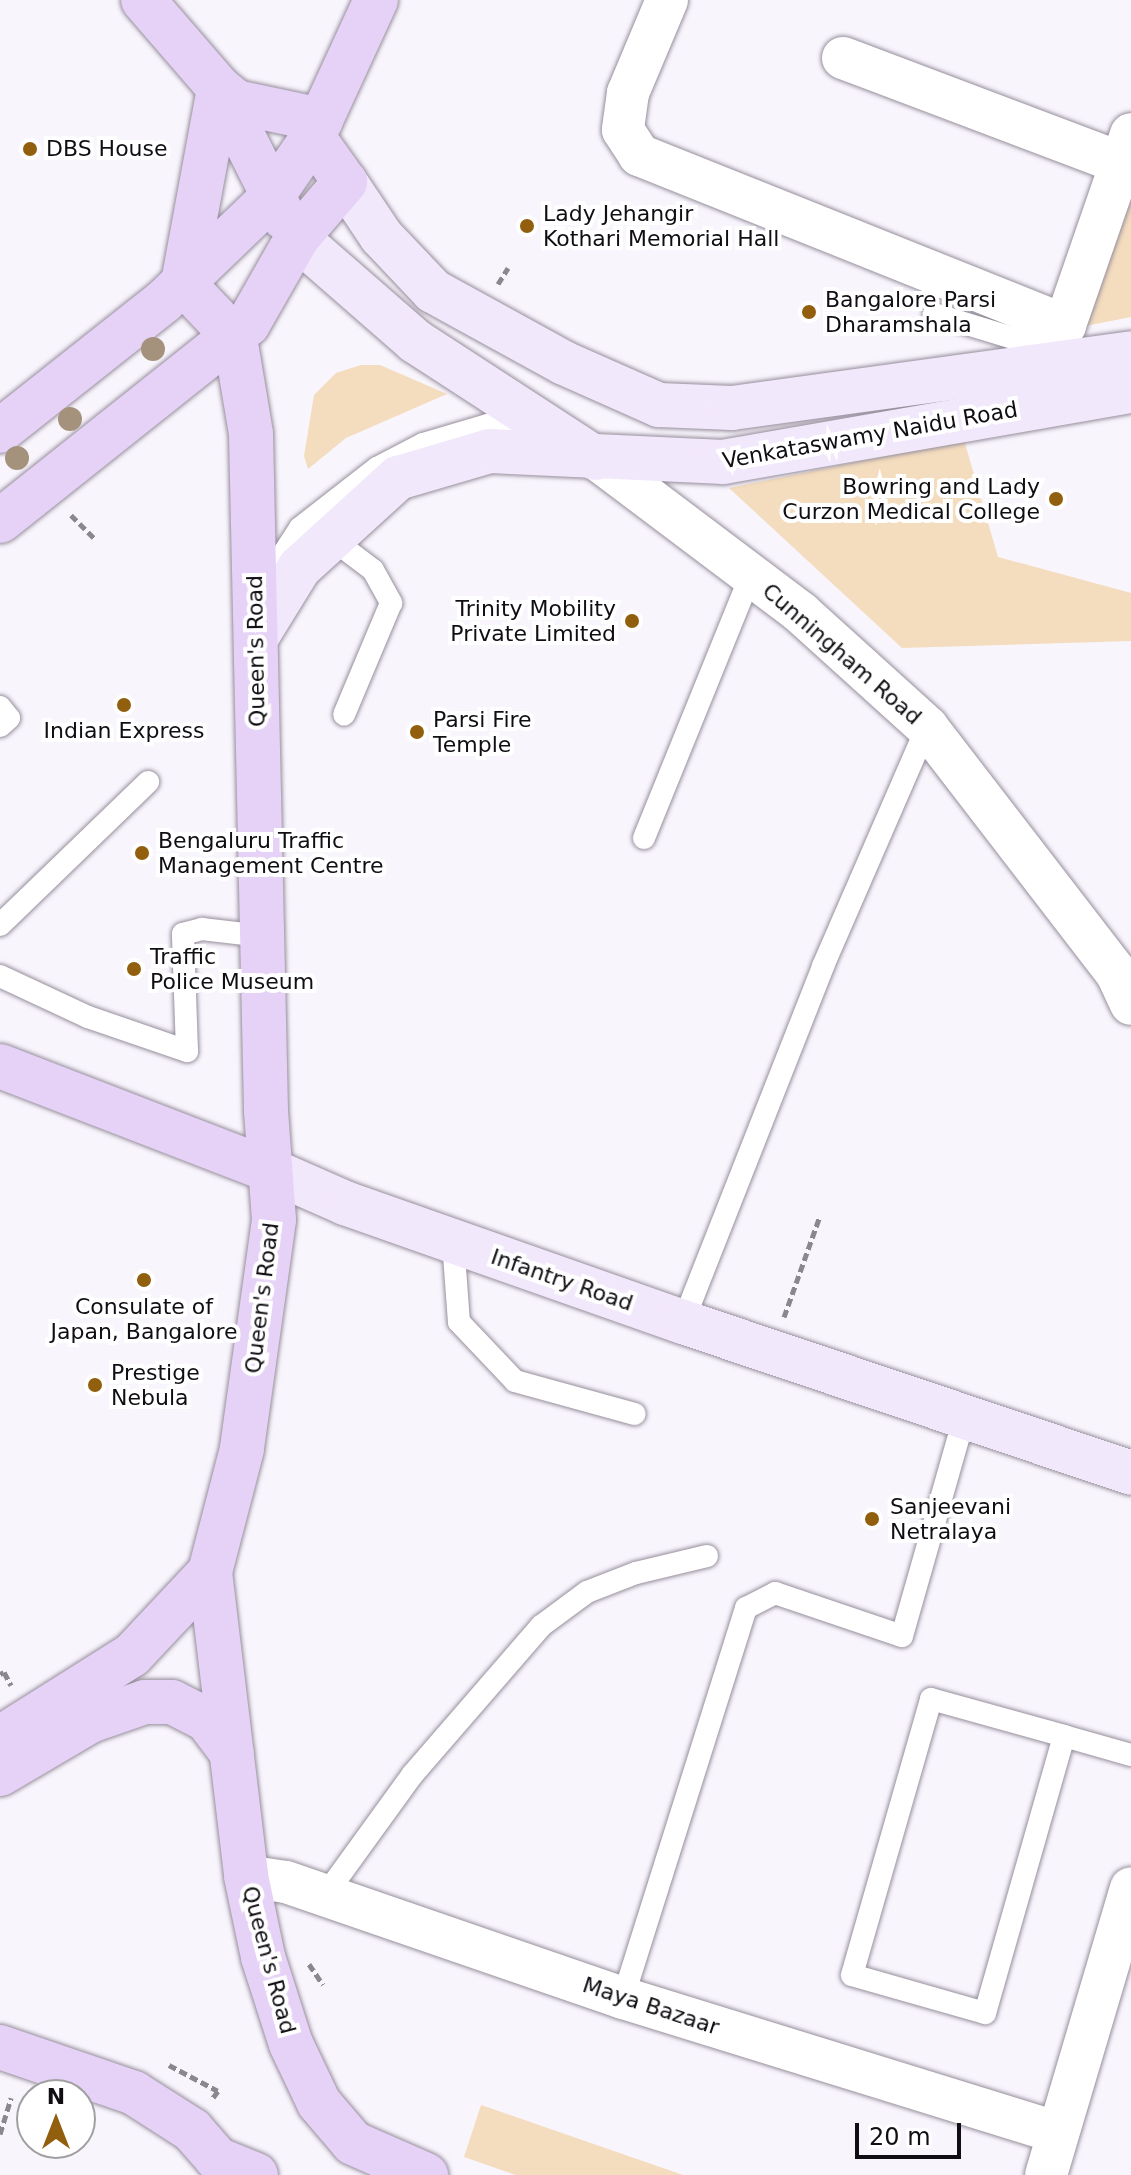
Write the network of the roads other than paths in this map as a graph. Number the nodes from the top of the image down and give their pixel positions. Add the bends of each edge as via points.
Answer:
1 (143, 0) edge
2 (376, 0) edge
3 (667, 0) edge
4 (843, 58) dead end
5 (219, 88) junction
6 (317, 129) junction
7 (1126, 148) edge
8 (345, 182) junction
9 (271, 198) junction
10 (297, 238) junction
11 (183, 283) junction
12 (934, 314) dead end
13 (235, 338) junction
14 (1072, 348) junction
15 (1131, 353) edge
16 (1131, 391) edge
17 (550, 428) junction
18 (0, 431) edge
19 (597, 459) junction
20 (0, 521) edge
21 (328, 536) junction
22 (751, 575) junction
23 (255, 619) junction
24 (0, 707) edge
25 (344, 715) dead end
26 (0, 726) edge
27 (927, 727) junction
28 (148, 782) dead end
29 (644, 838) dead end
30 (0, 925) edge
31 (262, 936) junction
32 (0, 976) edge
33 (1131, 1004) edge
34 (0, 1066) edge
35 (270, 1170) junction
36 (453, 1241) junction
37 (683, 1322) junction
38 (635, 1414) dead end
39 (964, 1418) junction
40 (1131, 1473) edge
41 (707, 1556) dead end
42 (210, 1572) junction
43 (1064, 1736) junction
44 (0, 1738) edge
45 (232, 1753) junction
46 (1131, 1755) edge
47 (0, 1774) edge
48 (246, 1876) junction
49 (1131, 1888) edge
50 (326, 1894) junction
51 (623, 1998) junction
52 (0, 2047) edge
53 (1058, 2133) junction
54 (363, 2159) edge
55 (230, 2171) edge
56 (426, 2175) edge
57 (1046, 2175) edge

1 - 5 main road
2 - 6 main road
3 - 14 street via 628,93 623,130 639,155
4 - 7 street
5 - 6 main road via 236,102
5 - 9 main road
5 - 11 main road
6 - 8 main road
6 - 9 main road
7 - 14 street
8 - 10 main road
8 - 14 street, Venkataswamy Naidu Road via 381,236 433,291 564,363 659,405 732,408
9 - 10 main road
9 - 11 main road
10 - 13 main road
10 - 17 street via 415,341
11 - 13 main road
11 - 18 main road
12 - 14 lane
13 - 20 main road
13 - 23 main road, Queen's Road via 251,434
14 - 15 street, Venkataswamy Naidu Road
16 - 19 street, Venkataswamy Naidu Road via 723,462
17 - 19 street
17 - 23 lane via 520,422 488,425 423,444 377,468 300,528
19 - 21 street, Venkataswamy Naidu Road via 490,451 475,455 398,478
19 - 22 street, Cunningham Road
21 - 23 street, Venkataswamy Naidu Road
21 - 25 lane via 373,570 391,603
22 - 27 street, Cunningham Road
22 - 29 lane
23 - 31 main road, Queen's Road
24 - 26 lane via 9,718
27 - 33 street, Cunningham Road via 1116,972
27 - 37 lane via 823,966
28 - 30 lane
31 - 32 lane via 202,929 183,934 187,1051 88,1017
31 - 35 main road, Queen's Road
34 - 35 main road, Infantry Road
35 - 36 street, Infantry Road
35 - 42 main road, Queen's Road via 274,1220 242,1449
36 - 37 street, Infantry Road
36 - 38 lane via 459,1322 515,1381
37 - 39 street, Infantry Road
39 - 40 street, Infantry Road
39 - 51 lane via 902,1636 775,1593 746,1608
41 - 50 lane via 636,1573 587,1592 541,1626 413,1774
42 - 44 main road via 132,1655
42 - 45 main road, Queen's Road
43 - 43 lane via 931,1699 852,1975 985,2013
43 - 46 lane
45 - 47 main road via 207,1720 172,1702 145,1702 90,1721
45 - 48 main road, Queen's Road
48 - 50 street, Maya Bazaar
48 - 54 main road, Queen's Road via 263,1957 303,2076
49 - 53 street
50 - 51 street, Maya Bazaar
51 - 53 street, Maya Bazaar
52 - 55 main road via 134,2093 192,2130
53 - 57 street
54 - 56 main road

